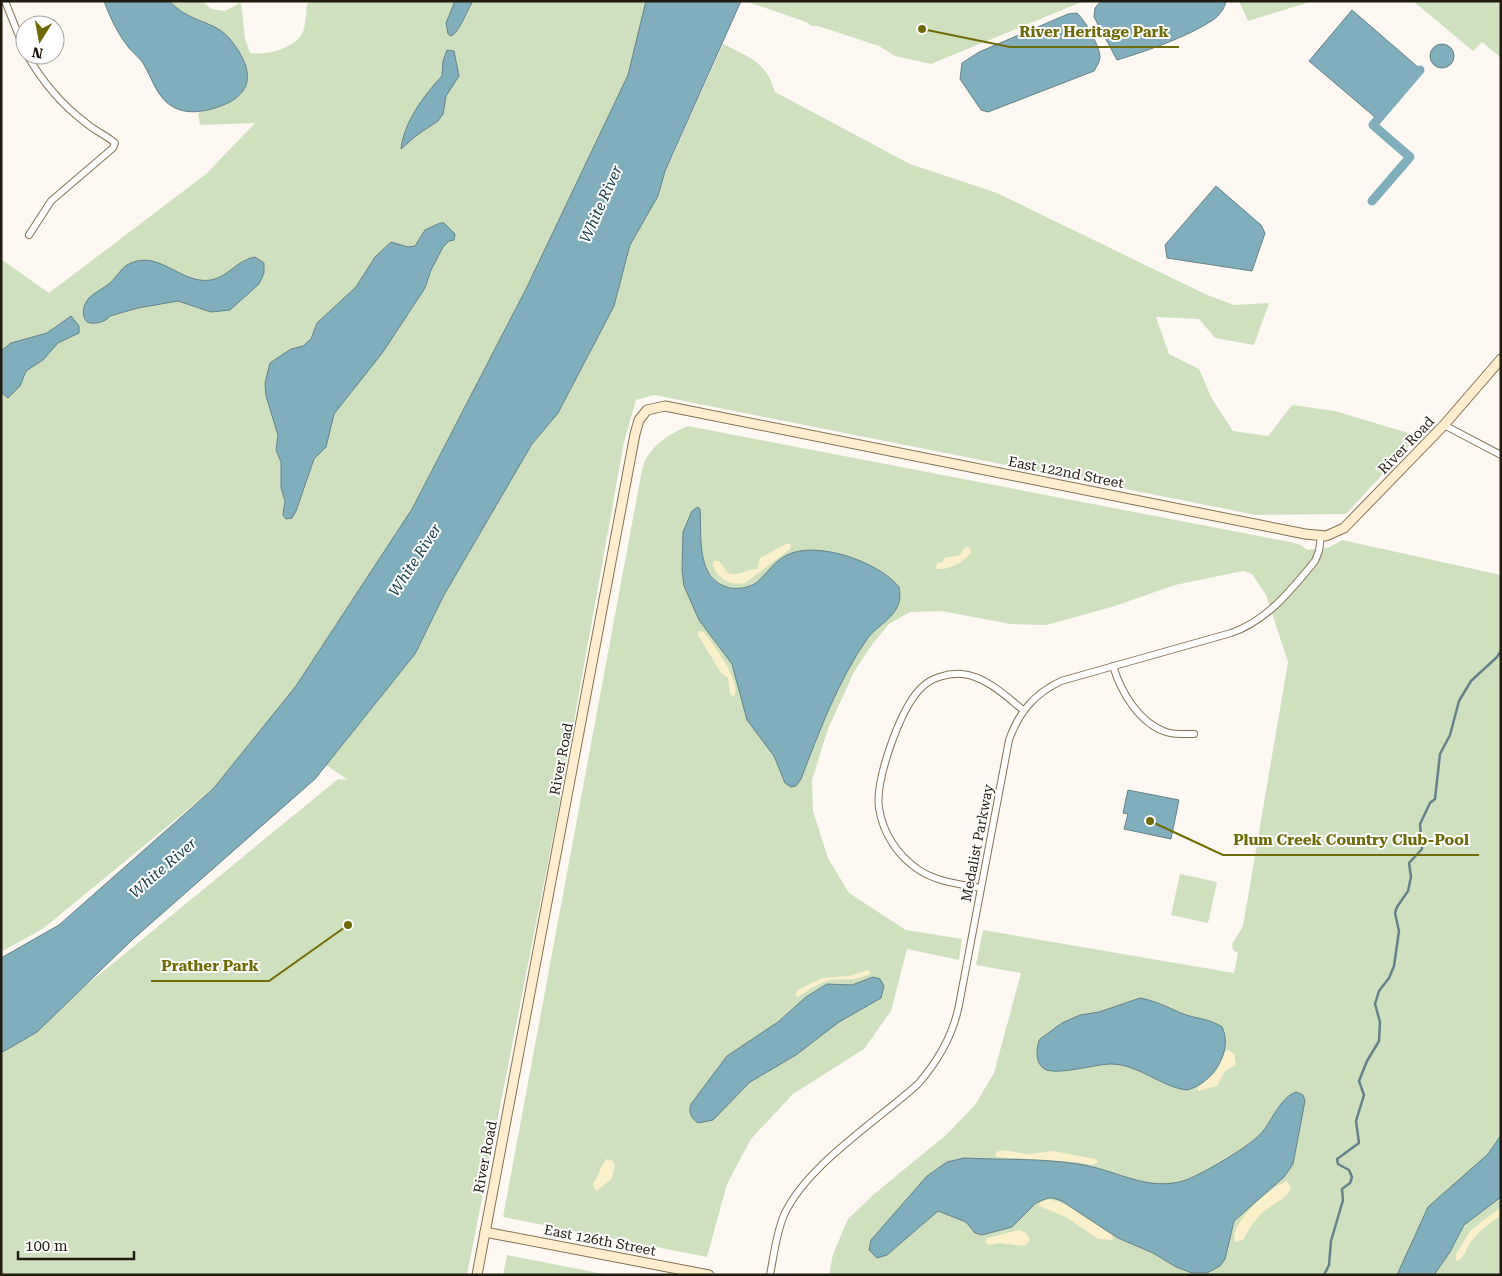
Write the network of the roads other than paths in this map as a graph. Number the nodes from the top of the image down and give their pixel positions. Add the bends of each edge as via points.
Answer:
1 (5, 1) edge
2 (15, 26) edge
3 (34, 65) edge
4 (29, 235) dead end
5 (1501, 359) edge
6 (1444, 425) junction
7 (805, 435) joint
8 (1501, 455) edge
9 (1321, 536) junction
10 (1113, 666) junction
11 (1023, 710) junction
12 (1194, 734) dead end
13 (981, 888) junction
14 (485, 1232) junction
15 (476, 1275) edge
16 (709, 1275) edge
17 (770, 1275) edge

1 - 2 street
3 - 4 street via 61,101 115,143 51,201
5 - 6 street, River Road
6 - 8 street
6 - 9 street, River Road via 1344,528 1335,534
7 - 9 street, East 122nd Street
7 - 14 street, River Road via 661,406 649,408 639,420
9 - 10 street, Medalist Parkway via 1315,561 1259,621 1231,633
10 - 11 street, Medalist Parkway via 1061,681 1041,692
10 - 12 street via 1125,694 1150,722 1167,733
11 - 13 street, Medalist Parkway via 1009,740
11 - 13 street via 976,677 954,674 930,681 908,706 880,776 878,800 881,818 900,854 926,874
13 - 17 street, Medalist Parkway via 958,1013 942,1052 918,1084 815,1171 799,1189 781,1223
14 - 15 street, River Road
14 - 16 street, East 126th Street

